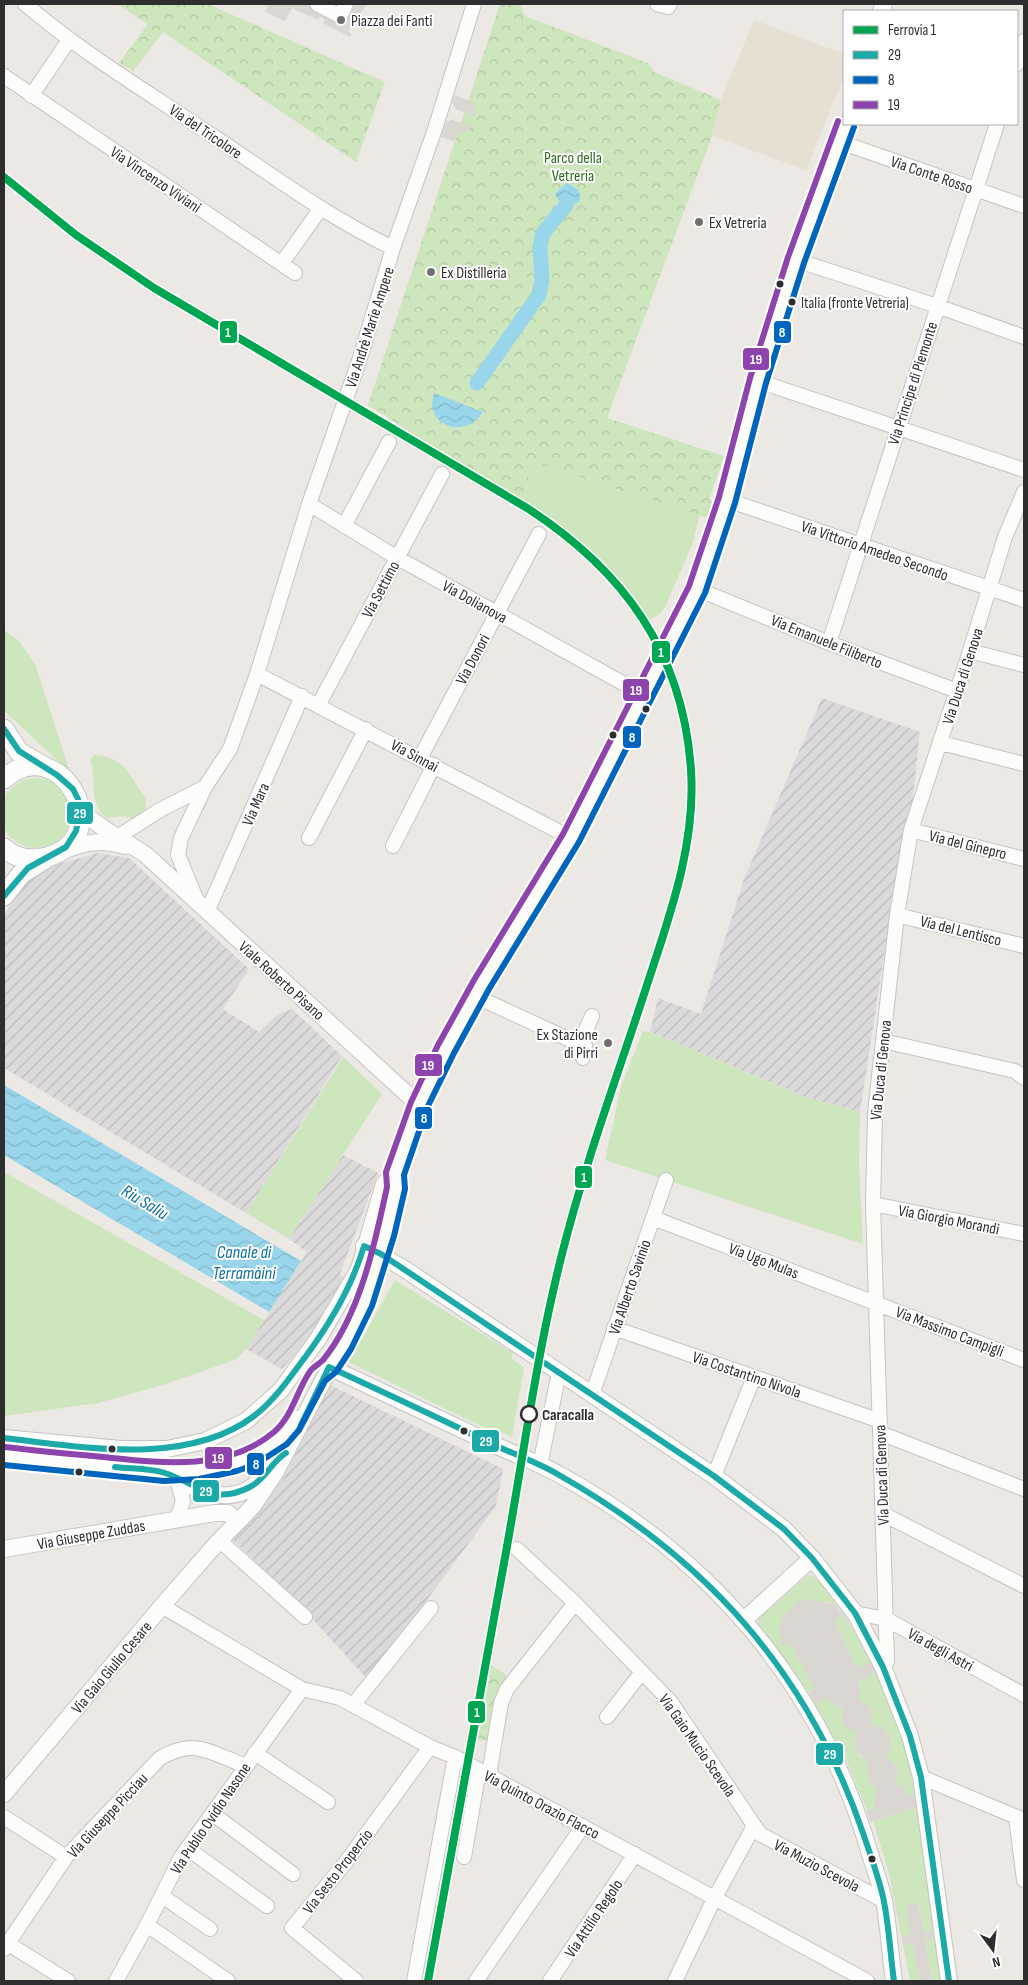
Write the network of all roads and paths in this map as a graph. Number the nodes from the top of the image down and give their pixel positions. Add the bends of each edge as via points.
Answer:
1 (25, 4) edge
2 (317, 4) edge
3 (346, 4) edge
4 (474, 4) edge
5 (69, 40) junction
6 (1024, 41) edge
7 (1018, 61) edge
8 (4, 76) edge
9 (31, 96) junction
10 (846, 125) edge
11 (997, 125) edge
12 (840, 142) junction
13 (975, 190) junction
14 (1024, 206) edge
15 (321, 208) junction
16 (393, 248) junction
17 (796, 260) junction
18 (282, 263) junction
19 (296, 273) dead end
20 (937, 306) junction
21 (1024, 337) edge
22 (758, 381) junction
23 (897, 428) junction
24 (389, 442) dead end
25 (1024, 470) edge
26 (442, 474) dead end
27 (1024, 492) edge
28 (727, 500) junction
29 (309, 504) junction
30 (344, 526) junction
31 (539, 534) dead end
32 (859, 544) junction
33 (396, 557) junction
34 (697, 588) junction
35 (989, 588) junction
36 (1024, 600) edge
37 (496, 613) junction
38 (829, 643) junction
39 (970, 651) junction
40 (1024, 665) edge
41 (258, 674) junction
42 (957, 691) junction
43 (644, 695) junction
44 (302, 696) junction
45 (319, 704) junction
46 (4, 729) edge
47 (366, 729) junction
48 (941, 743) junction
49 (420, 758) junction
50 (4, 759) edge
51 (1024, 764) edge
52 (434, 765) junction
53 (4, 767) edge
54 (48, 769) junction
55 (4, 779) edge
56 (204, 787) junction
57 (80, 810) junction
58 (911, 830) junction
59 (119, 836) junction
60 (309, 838) dead end
61 (571, 838) junction
62 (393, 846) dead end
63 (4, 848) edge
64 (56, 854) junction
65 (146, 855) junction
66 (1024, 859) edge
67 (4, 896) edge
68 (202, 907) junction
69 (897, 914) junction
70 (1024, 946) edge
71 (474, 996) junction
72 (592, 1016) dead end
73 (582, 1039) junction
74 (883, 1041) junction
75 (583, 1058) dead end
76 (1024, 1078) edge
77 (419, 1105) junction
78 (395, 1174) junction
79 (666, 1180) dead end
80 (873, 1204) junction
81 (653, 1218) junction
82 (1024, 1234) edge
83 (364, 1246) junction
84 (381, 1254) junction
85 (875, 1301) junction
86 (614, 1328) junction
87 (1024, 1360) edge
88 (329, 1366) junction
89 (559, 1373) junction
90 (754, 1377) junction
91 (592, 1394) junction
92 (880, 1427) junction
93 (4, 1438) edge
94 (286, 1453) junction
95 (4, 1456) edge
96 (540, 1465) junction
97 (171, 1476) junction
98 (714, 1476) junction
99 (1024, 1489) edge
100 (212, 1496) junction
101 (220, 1513) junction
102 (883, 1514) junction
103 (178, 1519) junction
104 (235, 1524) junction
105 (219, 1540) junction
106 (4, 1549) edge
107 (517, 1549) dead end
108 (812, 1558) junction
109 (1024, 1586) edge
110 (575, 1603) junction
111 (162, 1606) junction
112 (430, 1608) dead end
113 (855, 1613) junction
114 (305, 1617) dead end
115 (886, 1619) junction
116 (744, 1620) junction
117 (883, 1667) junction
118 (642, 1672) junction
119 (302, 1689) junction
120 (1024, 1694) edge
121 (353, 1705) junction
122 (607, 1717) dead end
123 (430, 1747) junction
124 (255, 1753) junction
125 (455, 1757) junction
126 (246, 1766) junction
127 (485, 1773) junction
128 (921, 1777) junction
129 (4, 1794) edge
130 (328, 1802) dead end
131 (213, 1814) junction
132 (4, 1817) edge
133 (1020, 1818) edge
134 (583, 1826) junction
135 (754, 1826) junction
136 (187, 1848) junction
137 (635, 1854) junction
138 (66, 1857) junction
139 (464, 1857) dead end
140 (294, 1874) dead end
141 (1024, 1880) edge
142 (162, 1896) junction
143 (714, 1899) junction
144 (884, 1901) junction
145 (267, 1906) dead end
146 (147, 1926) junction
147 (210, 1929) dead end
148 (6, 1946) edge
149 (68, 1981) edge
150 (116, 1981) edge
151 (228, 1981) edge
152 (356, 1981) edge
153 (414, 1981) edge
154 (476, 1981) edge
155 (550, 1981) edge
156 (676, 1981) edge
157 (867, 1981) edge
158 (894, 1981) edge
159 (949, 1981) edge

1 - 5 street, Via del Tricolore
2 - 3 street via 340,16
4 - 16 street, Via Andrè Marie Ampere
5 - 9 street
5 - 15 street, Via del Tricolore
6 - 7 street
8 - 9 street, Via Vincenzo Viviani
9 - 18 street, Via Vincenzo Viviani
10 - 12 street
11 - 13 street, Via Principe di Piemonte
12 - 13 street, Via Conte Rosso
12 - 17 street
13 - 14 street, Via Conte Rosso
13 - 20 street, Via Principe di Piemonte
15 - 16 street, Via del Tricolore
15 - 18 street
16 - 29 street, Via Andrè Marie Ampere via 359,361
17 - 20 street
17 - 22 street
18 - 19 street, Via Vincenzo Viviani
20 - 21 street
20 - 23 street, Via Principe di Piemonte
22 - 23 street
22 - 28 street
23 - 25 street
23 - 32 street, Via Principe di Piemonte
24 - 30 street
26 - 33 street, Via Settimo
27 - 35 street, Via Duca di Genova
28 - 32 street, Via Vittorio Amedeo Secondo
28 - 34 street
29 - 30 street, Via Dolianova
29 - 41 street, Via Andrè Marie Ampere
30 - 33 street, Via Dolianova
31 - 37 street, Via Donori
32 - 35 street, Via Vittorio Amedeo Secondo
32 - 38 street, Via Principe di Piemonte
33 - 37 street, Via Dolianova
33 - 45 street, Via Settimo
34 - 38 street, Via Emanuele Filiberto
34 - 43 street
35 - 36 street, Via Vittorio Amedeo Secondo
35 - 39 street, Via Duca di Genova
37 - 43 street, Via Dolianova
37 - 49 street, Via Donori
38 - 42 street, Via Emanuele Filiberto
39 - 40 street
39 - 42 street, Via Duca di Genova
41 - 44 street, Via Sinnai
41 - 56 street, Via Andrè Marie Ampere via 230,749
42 - 48 street, Via Duca di Genova
43 - 61 street
44 - 45 street, Via Sinnai
44 - 68 street, Via Mara
45 - 47 street, Via Sinnai
46 - 54 main road via 19,752
47 - 49 street, Via Sinnai
47 - 60 street
48 - 51 street
48 - 58 street, Via Duca di Genova
49 - 52 street, Via Sinnai
50 - 53 main road
52 - 61 street, Via Sinnai
52 - 62 street
54 - 55 main road via 21,769
54 - 57 main road via 72,786
56 - 59 street, Via Andrè Marie Ampere
56 - 68 street, Via Andrè Marie Ampere via 181,838 178,855
57 - 59 street, Viale Roberto Pisano via 96,824
57 - 64 main road via 80,824 74,836
58 - 66 street, Via del Ginepro
58 - 69 street, Via Duca di Genova
59 - 65 street, Viale Roberto Pisano
61 - 71 street
63 - 64 main road via 29,859
64 - 65 street, Viale Roberto Pisano via 95,841 112,842
64 - 67 main road via 21,874
65 - 68 street, Viale Roberto Pisano
68 - 77 street, Viale Roberto Pisano
69 - 70 street, Via del Lentisco
69 - 74 street, Via Duca di Genova
71 - 73 street via 568,1039
71 - 77 street
72 - 73 street
73 - 75 street via 585,1046
74 - 76 street via 1015,1071
74 - 80 street, Via Duca di Genova via 874,1113
77 - 78 street
78 - 83 street via 384,1184
78 - 84 street via 396,1188
79 - 81 street, Via Alberto Savinio
80 - 82 street, Via Giorgio Morandi
80 - 85 street, Via Duca di Genova
81 - 85 street, Via Ugo Mulas
81 - 86 street, Via Alberto Savinio
83 - 84 street
83 - 93 street via 359,1269 318,1339 281,1390 246,1421 185,1447 120,1449
84 - 88 street via 363,1304
84 - 89 street
85 - 87 street, Via Massimo Campigli
85 - 92 street, Via Duca di Genova
86 - 90 street, Via Costantino Nivola
86 - 91 street, Via Alberto Savinio
88 - 94 street, Via Gaio Giulio Cesare
88 - 96 street
88 - 97 street via 318,1375 291,1426 278,1440 260,1452
89 - 91 street
89 - 96 street
90 - 92 street, Via Costantino Nivola
90 - 98 street
91 - 98 street
92 - 99 street, Via Costantino Nivola
92 - 102 street, Via Duca di Genova
94 - 100 street via 276,1458 260,1482 231,1494
94 - 104 street, Via Gaio Giulio Cesare via 253,1506
95 - 97 street
96 - 116 street via 649,1530
97 - 100 street
97 - 103 street via 183,1501
98 - 108 street via 784,1529
100 - 101 street
101 - 103 street, Via Giuseppe Zuddas
101 - 104 street via 228,1513
101 - 105 street via 223,1523
102 - 109 street
102 - 115 street, Via Duca di Genova
103 - 106 street, Via Giuseppe Zuddas
104 - 105 street, Via Gaio Giulio Cesare
105 - 111 street, Via Gaio Giulio Cesare
105 - 114 street
107 - 110 street
108 - 113 street
108 - 116 street
110 - 118 street, Via Gaio Mucio Scevola
110 - 127 street via 506,1689 490,1768
111 - 119 street, Via Quinto Orazio Flacco
111 - 129 street, Via Gaio Giulio Cesare
112 - 121 street
113 - 115 street, Via degli Astri
113 - 117 street
115 - 117 street, Via Duca di Genova via 887,1661
115 - 120 street, Via degli Astri
116 - 144 street via 790,1678 824,1736 860,1819
117 - 128 street via 910,1736
118 - 122 street
118 - 135 street, Via Gaio Mucio Scevola via 670,1701
119 - 121 street, Via Quinto Orazio Flacco via 340,1698
119 - 124 street, Via Publio Ovidio Nasone
121 - 123 street, Via Quinto Orazio Flacco
123 - 125 street, Via Quinto Orazio Flacco
123 - 152 street, Via Sesto Properzio via 346,1862 292,1928
124 - 126 street, Via Publio Ovidio Nasone
124 - 130 street
125 - 127 street, Via Quinto Orazio Flacco
125 - 153 street
126 - 131 street, Via Publio Ovidio Nasone
126 - 138 street, Via Giuseppe Picciau via 195,1747 175,1749 159,1759
127 - 134 street, Via Quinto Orazio Flacco
127 - 139 street
128 - 133 street
128 - 159 street
131 - 136 street, Via Publio Ovidio Nasone
131 - 140 street
132 - 138 street
133 - 141 street
134 - 137 street, Via Quinto Orazio Flacco
134 - 154 street
135 - 143 street
135 - 144 street, Via Muzio Scevola via 760,1834
136 - 142 street, Via Publio Ovidio Nasone
136 - 145 street
137 - 143 street, Via Quinto Orazio Flacco
137 - 155 street, Via Attilio Regolo
138 - 148 street, Via Giuseppe Picciau
142 - 146 street, Via Publio Ovidio Nasone
142 - 147 street
143 - 156 street
143 - 157 street, Via Quinto Orazio Flacco
144 - 158 street
146 - 150 street, Via Publio Ovidio Nasone
146 - 151 street
148 - 149 street

